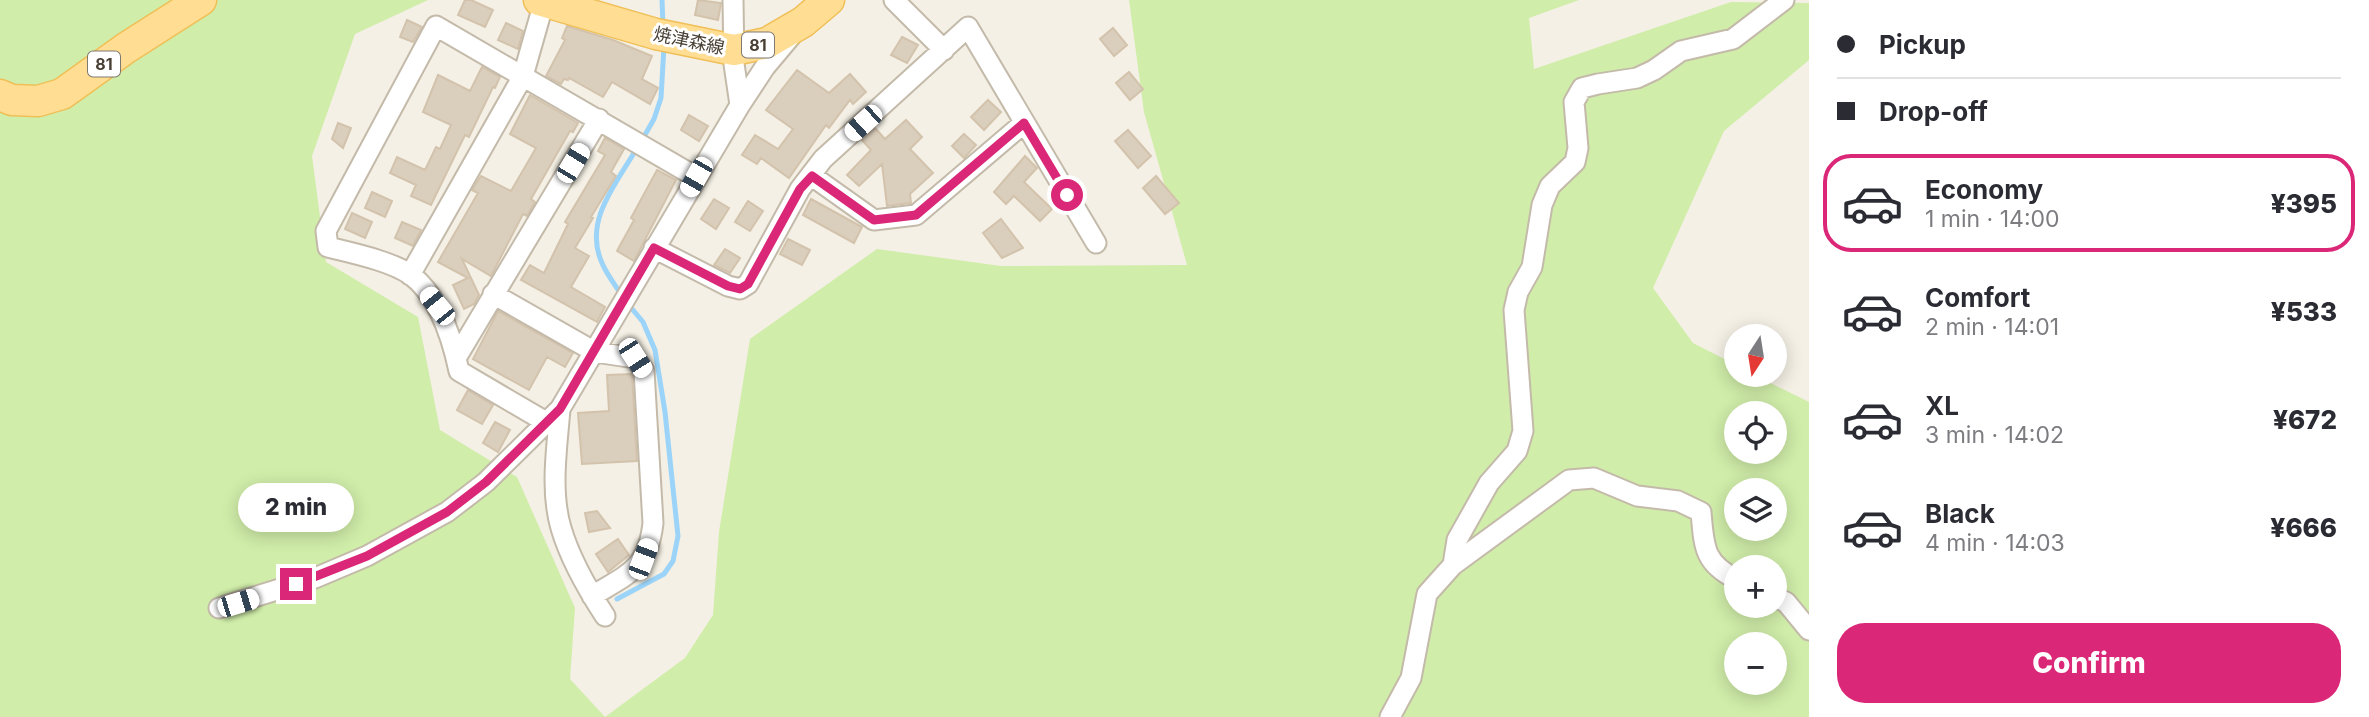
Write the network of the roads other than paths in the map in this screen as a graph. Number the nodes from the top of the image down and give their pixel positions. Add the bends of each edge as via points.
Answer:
1 (201, 0) edge
2 (733, 0) edge
3 (829, 0) edge
4 (894, 0) edge
5 (1784, 0) edge
6 (542, 1) edge
7 (803, 22) junction
8 (734, 50) junction
9 (944, 50) junction
10 (523, 76) junction
11 (0, 95) edge
12 (740, 105) junction
13 (599, 119) junction
14 (1024, 123) junction
15 (812, 176) junction
16 (696, 177) junction
17 (1096, 243) dead end
18 (654, 248) junction
19 (410, 275) junction
20 (493, 294) junction
21 (595, 352) junction
22 (456, 358) junction
23 (553, 415) junction
24 (1453, 565) junction
25 (1724, 573) edge
26 (592, 596) junction
27 (1787, 604) edge
28 (219, 608) dead end
29 (606, 616) dead end
30 (1809, 630) edge
31 (1390, 717) edge

1 - 11 main road, 81 via 62,94 37,101
2 - 8 street
3 - 7 main road, 焼津森線 / 81
4 - 9 street
5 - 24 street via 1733,39 1681,51 1637,78 1582,88 1574,102 1575,162 1550,186 1542,205 1532,267 1514,310 1523,431 1517,451 1489,483 1457,540
6 - 8 main road, 焼津森線 / 81
6 - 10 street
7 - 8 main road, 焼津森線 / 81 via 767,43
7 - 12 street
8 - 12 street
9 - 14 street via 968,27
9 - 15 street via 823,159
10 - 13 street
10 - 19 street
10 - 19 street via 436,26 326,231 328,247
12 - 16 street
13 - 16 street
13 - 20 street
14 - 15 street via 916,215 874,220
14 - 17 street
15 - 18 street via 800,189 748,284 740,289
16 - 18 street
18 - 21 street
19 - 22 street via 437,306
20 - 21 street
20 - 22 street
21 - 23 street
21 - 26 street via 635,358 644,372 653,523 636,569
22 - 23 street via 459,371
23 - 26 street via 561,528
23 - 28 street via 486,482 447,512 367,556 315,578
24 - 25 street via 1569,480 1594,478 1637,496 1678,501 1701,512 1704,546 1717,570
24 - 31 street via 1427,594 1411,678
26 - 29 street
27 - 30 street

